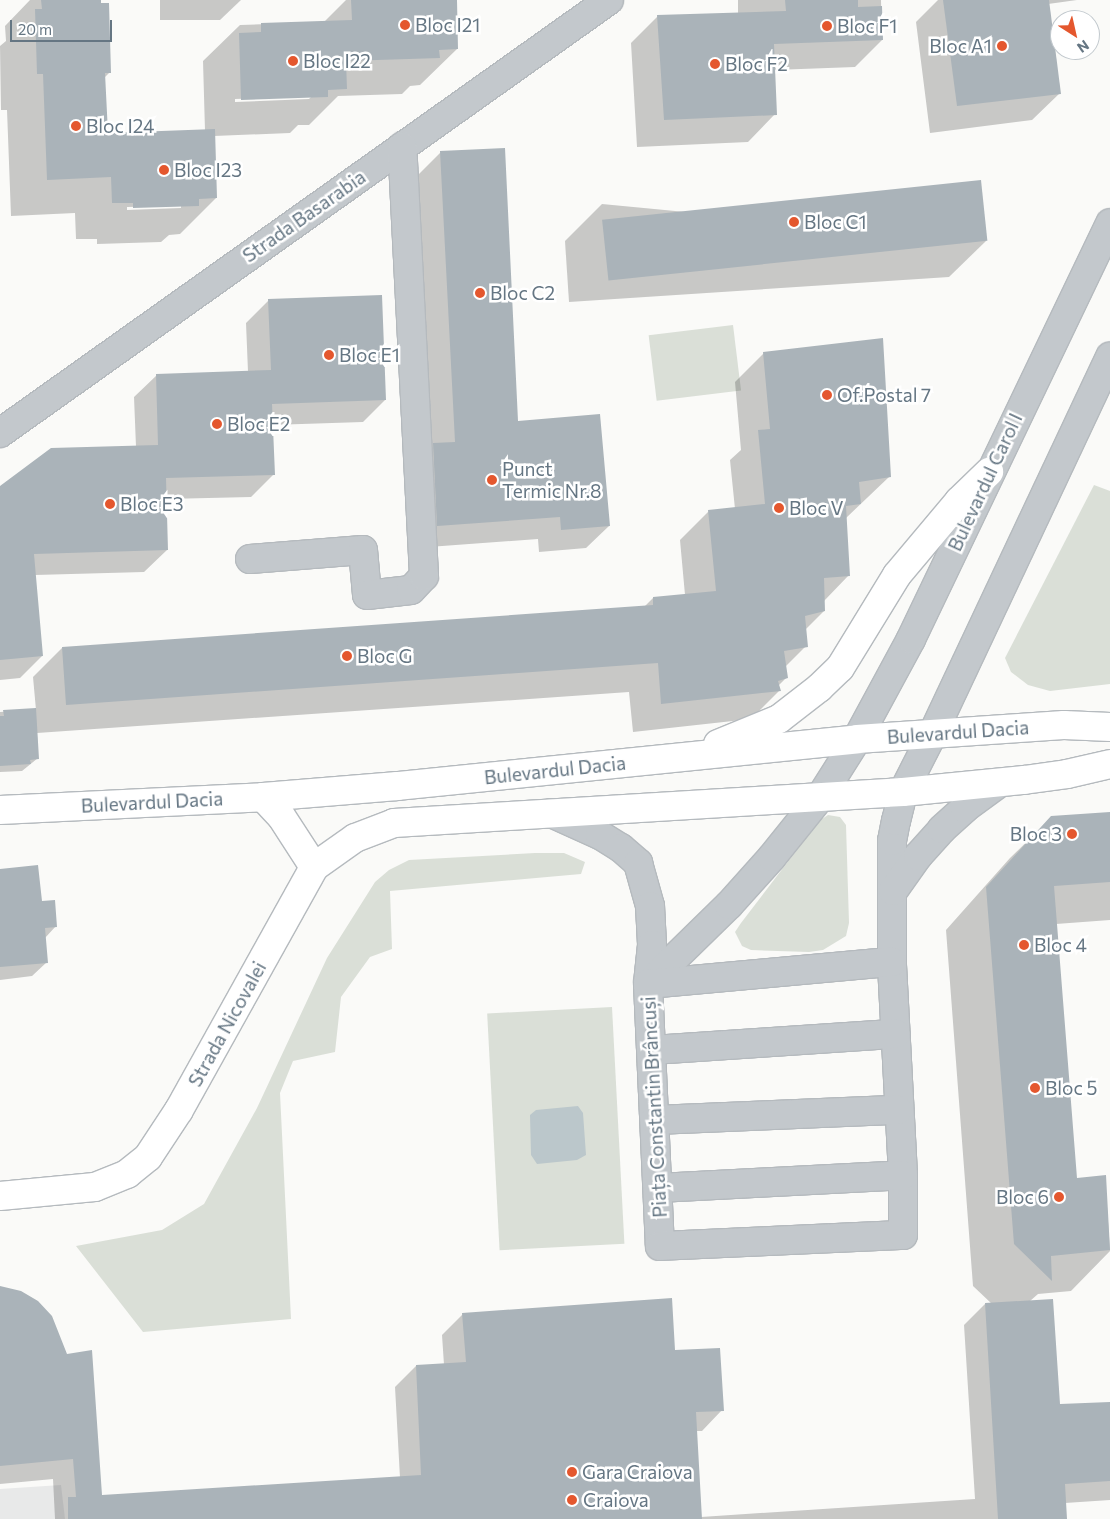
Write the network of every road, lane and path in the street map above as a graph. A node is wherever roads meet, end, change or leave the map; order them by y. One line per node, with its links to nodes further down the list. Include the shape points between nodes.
1 (609, 0): 2 (street, Strada Basarabia)
2 (402, 147): 5 (street, Strada Basarabia); 7 (street, via 424,576 411,590 367,596 363,550)
3 (1110, 223): 6 (street, Bulevardul Carol I)
4 (1110, 357): 9 (street)
5 (0, 433)
6 (989, 472): 10 (street, Bulevardul Carol I, via 911,639); 11 (main road, via 953,507 897,575 840,668 819,688 779,719)
7 (250, 559)
8 (1110, 727): 9 (main road, Bulevardul Dacia, via 1064,725)
9 (933, 733): 10 (main road, Bulevardul Dacia); 14 (street)
10 (857, 739): 11 (main road, Bulevardul Dacia); 15 (street, Bulevardul Carol I)
11 (690, 756): 16 (main road, Bulevardul Dacia)
12 (1110, 764): 13 (main road, Bulevardul Dacia, via 1067,774)
13 (999, 783): 14 (main road, Bulevardul Dacia); 20 (street, via 942,829)
14 (903, 792): 15 (main road, Bulevardul Dacia); 20 (street, via 892,841)
15 (821, 796): 18 (main road, Bulevardul Dacia); 22 (street, Piața Constantin Brâncuși, via 729,905)
16 (263, 797): 17 (main road, Bulevardul Dacia); 19 (main road, via 281,816)
17 (0, 810)
18 (551, 813): 19 (main road, Bulevardul Dacia, via 394,823 355,838); 22 (street, via 600,834 638,863 650,906 652,945)
19 (314, 866): 29 (main road, Strada Nicovalei, via 179,1110 148,1157 127,1174 95,1187)
20 (893, 892): 21 (street)
21 (892, 962): 22 (street); 23 (street)
22 (648, 984): 24 (street, Piața Constantin Brâncuși)
23 (895, 1034): 24 (street); 25 (street)
24 (652, 1050): 26 (street, Piața Constantin Brâncuși)
25 (898, 1110): 26 (street); 27 (street)
26 (656, 1120): 28 (street, Piața Constantin Brâncuși)
27 (903, 1175): 28 (street); 28 (street, Piața Constantin Brâncuși, via 903,1235 660,1246)
28 (658, 1188)
29 (0, 1196)

